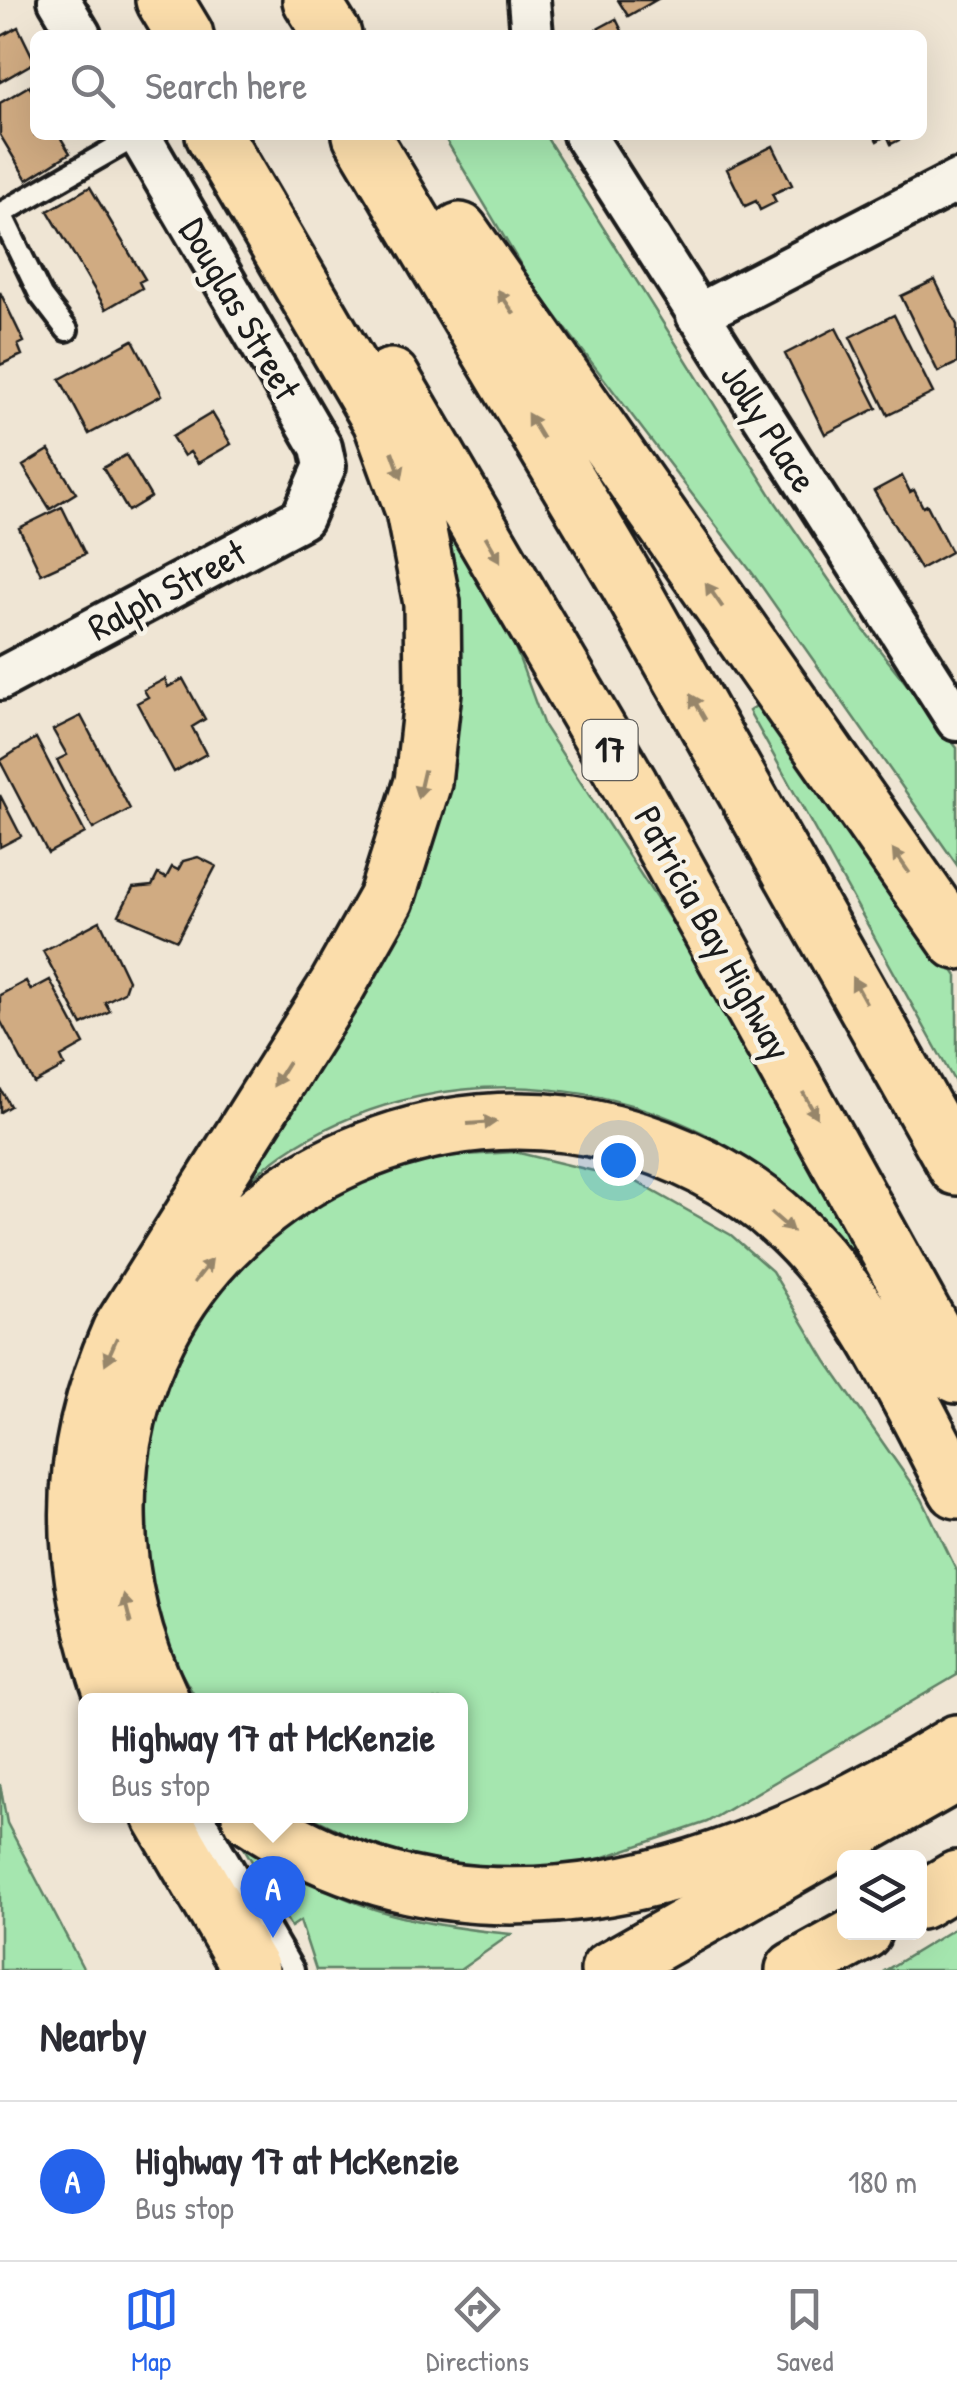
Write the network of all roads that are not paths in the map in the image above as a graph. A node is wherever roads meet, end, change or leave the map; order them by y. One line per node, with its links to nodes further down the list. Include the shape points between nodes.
1 (58, 0): 7 (street)
2 (134, 0): 8 (main road)
3 (164, 0): 9 (main road)
4 (280, 0): 10 (main road)
5 (311, 0): 11 (main road)
6 (529, 0): 12 (street)
7 (77, 30)
8 (152, 30)
9 (182, 30)
10 (298, 30)
11 (330, 30)
12 (532, 30)
13 (130, 140): 21 (lane)
14 (142, 140): 24 (street, Douglas Street, via 321,446)
15 (217, 140): 31 (main road, one-way to 31, via 381,422 418,529 432,603 434,691 423,782 386,899 128,1316 100,1374 80,1468 79,1568)
16 (248, 140): 29 (main road, Patricia Bay Highway / 17, one-way to 29, via 630,785)
17 (364, 140): 28 (main road, one-way to 17, via 629,585)
18 (400, 140): 27 (main road, one-way to 18, via 571,396)
19 (587, 140): 22 (street, Jolly Place)
20 (957, 181): 22 (street)
21 (1, 215): 23 (lane, via 41,296)
22 (697, 315): 26 (street, Jolly Place)
23 (67, 330)
24 (319, 486): 25 (street, Ralph Street, via 302,518)
25 (0, 679)
26 (955, 715)
27 (957, 941)
28 (957, 1167)
29 (957, 1375)
30 (957, 1490): 32 (main road, one-way to 30, via 124,1604 115,1532 130,1413 158,1336 204,1267 246,1224 344,1158 400,1137 466,1123 584,1126 651,1145 730,1182 824,1262 881,1346)
31 (112, 1693)
32 (158, 1693)
33 (957, 1743): 37 (main road, via 861,1799 684,1885 611,1908 543,1919 435,1910 374,1892 315,1865)
34 (957, 1773): 43 (main road)
35 (165, 1823): 41 (main road)
36 (207, 1823): 42 (lane)
37 (259, 1823)
38 (957, 1879): 39 (main road)
39 (927, 1896)
40 (848, 1940): 44 (main road)
41 (237, 1955)
42 (293, 1970)
43 (609, 1970)
44 (794, 1970)

